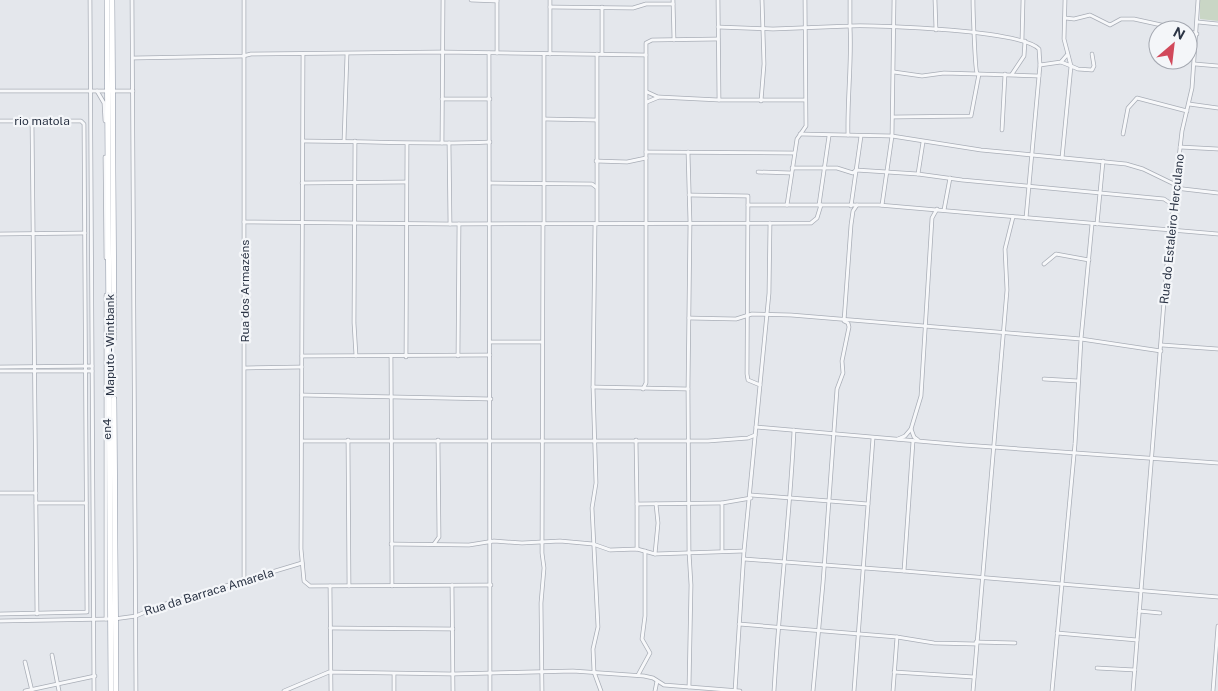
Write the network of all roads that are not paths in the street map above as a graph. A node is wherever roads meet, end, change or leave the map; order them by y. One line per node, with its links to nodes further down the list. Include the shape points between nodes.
1 (90, 0): 65 (street)
2 (107, 0): 69 (highway, Maputo - Wintbank)
3 (112, 0): 69 (highway, Maputo - Wintbank)
4 (132, 0): 51 (street)
5 (244, 0): 50 (street, Rua dos Armazéns)
6 (443, 0): 38 (street)
7 (471, 0): 8 (street)
8 (497, 0): 40 (street)
9 (550, 0): 21 (street)
10 (718, 0): 29 (street)
11 (762, 0): 30 (street)
12 (805, 0): 31 (street)
13 (850, 0): 28 (street)
14 (894, 0): 32 (street)
15 (935, 0): 33 (street)
16 (973, 0): 34 (street)
17 (1023, 0): 37 (street)
18 (1065, 0): 23 (street)
19 (1198, 0): 24 (street, Rua do Estaleiro Herculano)
20 (673, 2): 22 (street, via 633,8); 36 (street)
21 (550, 7): 22 (street); 44 (street)
22 (602, 7): 46 (street)
23 (1065, 18): 25 (street, via 1092,15 1110,25 1121,19); 49 (street)
24 (1198, 20)
25 (1148, 22)
26 (1198, 22): 27 (street)
27 (1218, 24)
28 (850, 26): 31 (street); 32 (street); 90 (street)
29 (718, 27): 30 (street); 35 (street)
30 (762, 27): 31 (street); 75 (street, via 764,64)
31 (806, 27): 76 (street)
32 (895, 28): 33 (street); 59 (street)
33 (936, 30): 34 (street)
34 (974, 33): 37 (street); 57 (street)
35 (718, 39): 36 (street); 74 (street)
36 (674, 40): 48 (street, via 649,40)
37 (1023, 41): 53 (street, via 1039,49); 63 (street, via 1024,56)
38 (442, 52): 39 (street); 42 (street); 72 (street)
39 (489, 53): 40 (street); 73 (street)
40 (497, 53): 43 (street)
41 (303, 54): 42 (street); 50 (street); 95 (street)
42 (347, 54): 96 (street)
43 (544, 54): 44 (street); 82 (street)
44 (550, 54): 45 (street)
45 (597, 54): 46 (street); 83 (street)
46 (602, 54): 48 (street)
47 (1092, 54): 55 (street, via 1092,70)
48 (646, 55): 70 (street)
49 (1067, 55): 52 (street); 55 (street)
50 (243, 56): 51 (street); 151 (street, Rua dos Armazéns)
51 (134, 58): 68 (street)
52 (1061, 62): 53 (street); 55 (street)
53 (1040, 64): 64 (street)
54 (1198, 64): 56 (street)
55 (1071, 66): 110 (street)
56 (1218, 66)
57 (974, 69): 60 (street); 61 (street)
58 (1194, 70): 78 (street, Rua do Estaleiro Herculano)
59 (894, 72): 60 (street, via 922,76); 81 (street)
60 (970, 74): 61 (street)
61 (977, 74): 62 (street); 81 (street, via 971,116)
62 (1005, 74): 63 (street); 87 (street)
63 (1012, 74): 64 (street)
64 (1039, 76): 108 (street)
65 (90, 90): 66 (street); 67 (street); 197 (street)
66 (0, 91)
67 (97, 91): 69 (street); 287 (street, en4, via 104,104 106,125)
68 (133, 91): 69 (street); 285 (street)
69 (110, 92): 287 (highway, Maputo - Wintbank)
70 (647, 92): 71 (street); 77 (street)
71 (659, 97): 74 (street); 77 (street)
72 (442, 99): 73 (street); 100 (street)
73 (490, 99): 98 (street)
74 (718, 100): 75 (street)
75 (761, 100): 76 (street)
76 (805, 100): 88 (street, via 806,126)
77 (647, 102): 105 (street)
78 (1189, 104): 79 (street); 80 (street, Rua do Estaleiro Herculano)
79 (1218, 108)
80 (1187, 111): 89 (street, via 1136,98 1128,108); 103 (street, Rua do Estaleiro Herculano)
81 (893, 117): 86 (street)
82 (545, 119): 83 (street); 126 (street)
83 (596, 120): 111 (street)
84 (0, 121): 85 (street, rio matola)
85 (32, 121): 170 (street, rio matola, via 84,124); 172 (street)
86 (893, 128): 93 (street); 94 (street)
87 (1002, 130)
88 (800, 134): 91 (street); 107 (street)
89 (1123, 134)
90 (848, 135): 91 (street); 92 (street)
91 (829, 136): 114 (street)
92 (861, 136): 93 (street); 115 (street)
93 (892, 136): 94 (street); 117 (street)
94 (900, 137): 99 (street)
95 (303, 141): 96 (street); 124 (street)
96 (344, 141): 97 (street)
97 (355, 141): 102 (street); 122 (street)
98 (490, 142): 101 (street); 125 (street)
99 (923, 142): 108 (street); 119 (street)
100 (442, 143): 101 (street); 102 (street)
101 (449, 143): 158 (street)
102 (407, 144): 123 (street)
103 (1180, 147): 104 (street); 129 (street, Rua do Estaleiro Herculano)
104 (1218, 149)
105 (646, 152): 106 (street); 109 (street)
106 (688, 152): 107 (street); 134 (street)
107 (794, 153): 113 (street)
108 (1030, 155): 110 (street); 128 (street)
109 (646, 158): 111 (street, via 627,162); 164 (street)
110 (1062, 158): 112 (street)
111 (596, 161): 121 (street)
112 (1103, 161): 129 (street, via 1138,166); 131 (street)
113 (792, 168): 114 (street); 118 (street)
114 (824, 168): 115 (street, via 853,173); 139 (street)
115 (856, 170): 117 (street); 137 (street)
116 (758, 172): 118 (street)
117 (887, 172): 119 (street); 141 (street)
118 (791, 174): 136 (street)
119 (918, 174): 120 (street)
120 (950, 178): 128 (street); 145 (street)
121 (596, 179): 127 (street); 130 (street)
122 (354, 182): 123 (street); 124 (street); 156 (street)
123 (406, 182): 157 (street)
124 (302, 183): 152 (street)
125 (490, 183): 126 (street); 160 (street)
126 (545, 184): 127 (street); 147 (street)
127 (592, 184): 130 (street)
128 (1027, 186): 131 (street); 150 (street)
129 (1175, 186): 132 (street); 133 (street, Rua do Estaleiro Herculano)
130 (597, 187): 163 (street)
131 (1100, 192): 135 (street); 167 (street)
132 (1218, 193)
133 (1175, 194): 135 (street); 142 (street, Rua do Estaleiro Herculano)
134 (689, 195): 138 (street, via 746,194); 153 (street)
135 (1164, 199): 142 (street)
136 (787, 204): 138 (street); 139 (street)
137 (851, 204): 139 (street); 140 (street); 146 (street)
138 (748, 205): 165 (street)
139 (820, 205): 155 (street, via 813,222)
140 (857, 205): 141 (street); 146 (street)
141 (882, 205): 143 (street)
142 (1174, 205): 169 (street, Rua do Estaleiro Herculano)
143 (928, 209): 144 (street); 149 (street)
144 (937, 210): 145 (street); 149 (street)
145 (944, 210): 148 (street)
146 (853, 211): 180 (street)
147 (545, 215): 161 (street); 162 (street)
148 (1013, 217): 150 (street); 183 (street, via 1006,249 1008,281)
149 (932, 218): 182 (street)
150 (1026, 218): 166 (street)
151 (244, 222): 152 (street); 200 (street, Rua dos Armazéns)
152 (302, 223): 156 (street); 191 (street)
153 (690, 223): 164 (street); 165 (street); 178 (street)
154 (770, 223): 155 (street); 165 (street); 168 (street)
155 (777, 223): 168 (street)
156 (356, 224): 157 (street); 192 (street)
157 (407, 224): 158 (street); 195 (street)
158 (450, 224): 159 (street)
159 (459, 224): 160 (street); 193 (street)
160 (490, 224): 161 (street); 185 (street)
161 (543, 224): 162 (street); 186 (street)
162 (554, 224): 163 (street)
163 (596, 224): 164 (street); 209 (street)
164 (647, 224): 207 (street)
165 (747, 224): 176 (street)
166 (1092, 224): 167 (street); 174 (street)
167 (1098, 224): 169 (street)
168 (771, 229): 177 (street)
169 (1170, 230): 173 (street); 187 (street, Rua do Estaleiro Herculano)
170 (85, 233): 172 (street); 196 (street)
171 (0, 234): 172 (street)
172 (34, 234): 201 (street)
173 (1218, 234)
174 (1089, 260): 175 (street, via 1056,254); 184 (street)
175 (1044, 264)
176 (747, 315): 177 (street); 179 (street); 181 (street)
177 (765, 315): 180 (street); 208 (street)
178 (689, 318): 179 (street); 212 (street)
179 (736, 319): 181 (street)
180 (844, 321): 182 (street); 219 (street, via 848,326 843,373 837,389)
181 (747, 324): 208 (street, via 747,377)
182 (925, 325): 183 (street); 217 (street, via 921,396)
183 (1003, 332): 184 (street); 236 (street)
184 (1082, 339): 189 (street); 206 (street)
185 (490, 342): 186 (street); 190 (street)
186 (541, 342): 226 (street)
187 (1162, 345): 188 (street); 189 (street, Rua do Estaleiro Herculano)
188 (1218, 349)
189 (1161, 351): 238 (street, Rua do Estaleiro Herculano)
190 (490, 355): 193 (street); 215 (street)
191 (302, 356): 192 (street); 199 (street)
192 (356, 356): 194 (street)
193 (458, 356): 195 (street)
194 (392, 357): 195 (street); 214 (street)
195 (406, 357)
196 (86, 365): 197 (street); 201 (street); 202 (street)
197 (92, 366): 203 (street)
198 (0, 367): 201 (street)
199 (302, 367): 200 (street); 213 (street)
200 (245, 368): 272 (street, Rua dos Armazéns)
201 (34, 369): 202 (street); 204 (street); 241 (street)
202 (86, 370): 203 (street); 246 (street)
203 (92, 371): 286 (street)
204 (0, 372)
205 (1044, 380): 206 (street)
206 (1078, 381): 237 (street)
207 (646, 383): 210 (street); 211 (street)
208 (760, 385): 216 (street)
209 (593, 387): 211 (street); 227 (street)
210 (649, 388): 211 (street); 212 (street)
211 (643, 389)
212 (688, 389): 229 (street)
213 (302, 395): 214 (street); 231 (street)
214 (391, 398): 215 (street); 224 (street)
215 (491, 399): 232 (street)
216 (756, 427): 218 (street); 220 (street)
217 (911, 429): 230 (street); 234 (street)
218 (794, 430): 219 (street); 243 (street)
219 (834, 434): 222 (street); 244 (street)
220 (755, 435): 221 (street); 235 (street)
221 (748, 438): 229 (street); 235 (street)
222 (873, 438): 230 (street); 251 (street)
223 (348, 440): 224 (street); 231 (street); 277 (street)
224 (391, 440): 225 (street); 255 (street)
225 (438, 440): 232 (street); 252 (street)
226 (542, 440): 227 (street); 232 (street); 254 (street)
227 (594, 440): 228 (street); 258 (street)
228 (636, 440): 229 (street); 248 (street)
229 (689, 440): 250 (street)
230 (895, 440): 233 (street)
231 (303, 441): 267 (street)
232 (490, 441): 253 (street)
233 (913, 441): 234 (street); 270 (street)
234 (919, 441): 236 (street)
235 (754, 446): 242 (street)
236 (992, 447): 237 (street); 271 (street)
237 (1074, 452): 238 (street); 273 (street)
238 (1151, 459): 239 (street); 279 (street, Rua do Estaleiro Herculano)
239 (1218, 463)
240 (0, 493): 241 (street)
241 (36, 493): 245 (street)
242 (751, 496): 243 (street); 247 (street); 262 (street)
243 (791, 497): 244 (street); 266 (street)
244 (828, 500): 251 (street); 268 (street)
245 (36, 503): 246 (street); 284 (street)
246 (86, 503): 284 (street, via 87,612)
247 (722, 503): 250 (street); 261 (street)
248 (637, 504): 249 (street); 259 (street)
249 (656, 504): 250 (street); 264 (street)
250 (689, 504): 263 (street)
251 (868, 504): 269 (street)
252 (439, 537): 256 (street); 257 (street)
253 (490, 541): 254 (street); 257 (street); 275 (street)
254 (542, 542): 258 (street); 307 (street)
255 (391, 544): 256 (street); 278 (street)
256 (434, 544): 257 (street)
257 (446, 544)
258 (593, 544): 259 (street, via 610,550); 308 (street, via 598,627 593,649)
259 (637, 549): 260 (street)
260 (645, 551): 264 (street); 314 (street, via 642,639 650,653)
261 (722, 551): 262 (street); 263 (street)
262 (744, 551): 265 (street)
263 (689, 552): 264 (street); 319 (street)
264 (655, 554)
265 (744, 559): 266 (street); 289 (street)
266 (783, 562): 268 (street); 290 (street)
267 (302, 563): 272 (street, Rua da Barraca Amarela); 276 (street, via 306,584)
268 (823, 566): 269 (street); 294 (street)
269 (861, 568): 270 (street); 295 (street)
270 (904, 571): 271 (street)
271 (982, 577): 273 (street); 299 (street)
272 (244, 581): 285 (street, Rua da Barraca Amarela)
273 (1063, 583): 279 (street); 296 (street)
274 (452, 585): 275 (street); 278 (street); 293 (street)
275 (490, 585): 310 (street)
276 (330, 586): 277 (street); 292 (street)
277 (349, 586): 278 (street)
278 (392, 586)
279 (1141, 591): 280 (street); 281 (street, Rua do Estaleiro Herculano)
280 (1218, 597)
281 (1139, 611): 282 (street); 298 (street, Rua do Estaleiro Herculano)
282 (1160, 613)
283 (0, 614): 284 (street)
284 (37, 614)
285 (136, 616): 287 (street, Rua da Barraca Amarela); 326 (street)
286 (94, 619): 287 (street, Rua da Barraca Amarela); 288 (street, Rua da Barraca Amarela); 313 (street)
287 (111, 619): 324 (highway, Maputo - Wintbank); 325 (highway, Maputo - Wintbank)
288 (0, 621)
289 (739, 624): 290 (street); 336 (street)
290 (778, 626): 294 (street); 338 (street)
291 (1218, 626): 302 (street)
292 (330, 628): 293 (street); 306 (street)
293 (453, 629): 312 (street)
294 (818, 630): 295 (street); 339 (street)
295 (856, 634): 297 (street); 340 (street)
296 (1057, 634): 298 (street); 343 (street)
297 (897, 637): 299 (street, via 934,643); 309 (street)
298 (1137, 640): 305 (street, Rua do Estaleiro Herculano)
299 (976, 643): 300 (street); 315 (street)
300 (1015, 644)
301 (52, 655): 317 (street)
302 (1217, 658): 345 (street)
303 (25, 662): 320 (street)
304 (1097, 668): 305 (street)
305 (1135, 670): 344 (street, Rua do Estaleiro Herculano)
306 (331, 672): 311 (street); 327 (street); 328 (street)
307 (542, 672): 308 (street); 310 (street); 332 (street)
308 (594, 672): 314 (street); 318 (street)
309 (894, 672): 315 (street); 341 (street)
310 (490, 673): 312 (street); 331 (street)
311 (394, 674): 312 (street); 329 (street)
312 (453, 674): 330 (street)
313 (95, 676): 317 (street); 323 (street)
314 (638, 676): 316 (street)
315 (974, 677): 342 (street)
316 (657, 681): 319 (street, via 664,685); 335 (street)
317 (58, 684): 320 (street); 322 (street)
318 (597, 684): 333 (street); 334 (street)
319 (689, 687): 336 (street)
320 (32, 690): 321 (street)
321 (25, 691)
322 (59, 691)
323 (94, 691)
324 (111, 691)
325 (116, 691)
326 (136, 691)
327 (284, 691)
328 (331, 691)
329 (394, 691)
330 (453, 691)
331 (490, 691)
332 (542, 691)
333 (595, 691)
334 (601, 691)
335 (655, 691)
336 (735, 691): 337 (street)
337 (740, 691)
338 (774, 691)
339 (813, 691)
340 (854, 691)
341 (893, 691)
342 (972, 691)
343 (1052, 691)
344 (1133, 691)
345 (1212, 691)

